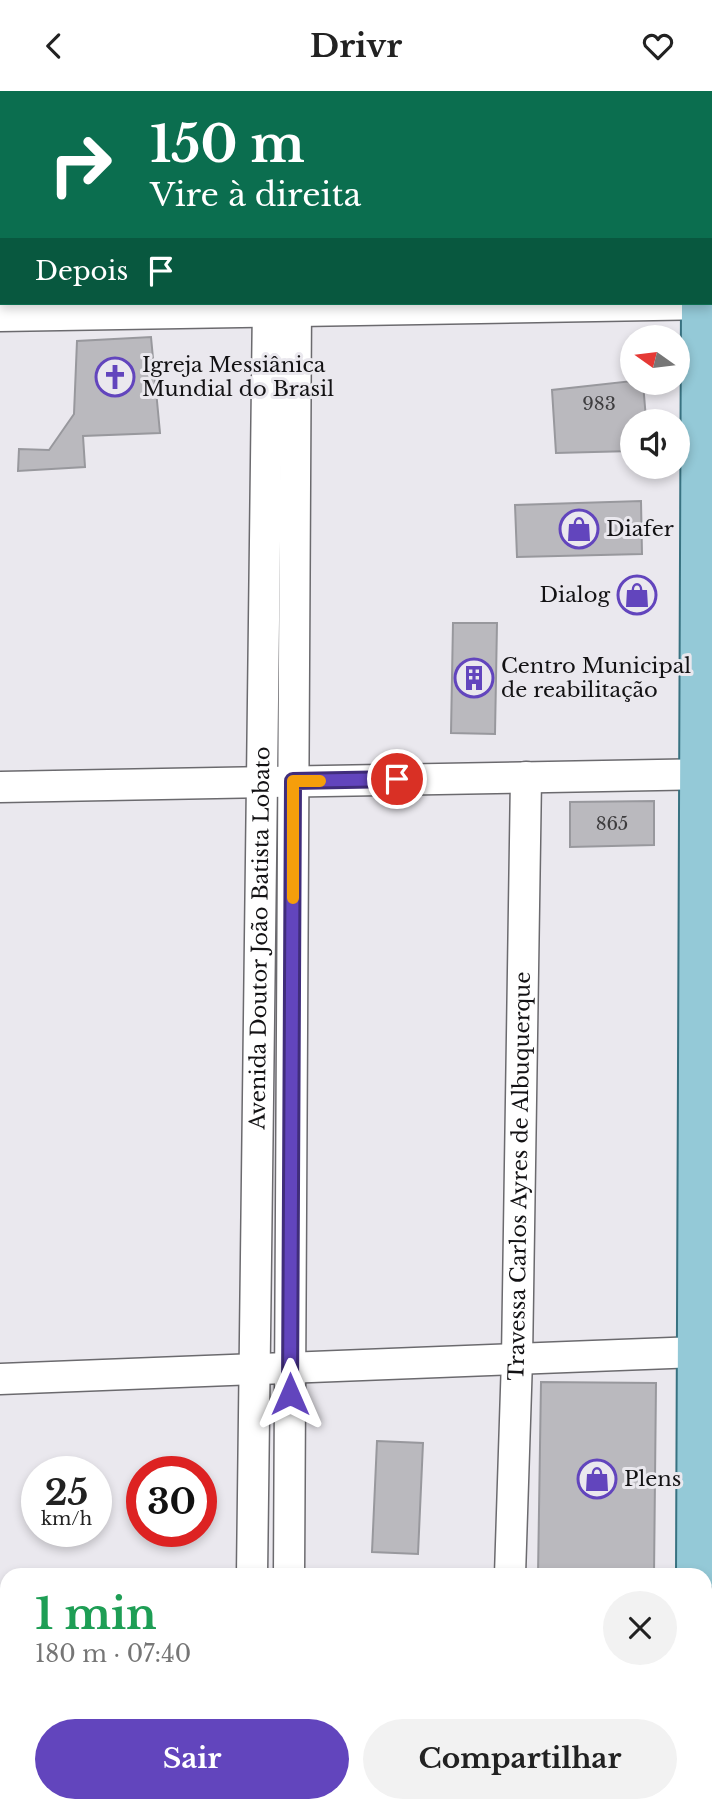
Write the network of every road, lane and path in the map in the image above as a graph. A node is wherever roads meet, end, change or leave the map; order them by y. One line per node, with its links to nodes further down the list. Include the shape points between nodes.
1 (564, 305): 3 (street)
2 (705, 305): 5 (main road)
3 (282, 307): 4 (street); 7 (street, Avenida Doutor João Batista Lobato); 8 (street, Avenida Doutor João Batista Lobato)
4 (0, 316)
5 (706, 774): 6 (street); 10 (main road)
6 (526, 777): 7 (street); 11 (street, Travessa Carlos Ayres de Albuquerque)
7 (293, 781): 8 (street); 12 (street, Avenida Doutor João Batista Lobato)
8 (262, 782): 9 (street); 13 (street, Avenida Doutor João Batista Lobato)
9 (0, 787)
10 (697, 1352): 11 (street); 18 (main road)
11 (517, 1359): 12 (street); 17 (street, Travessa Carlos Ayres de Albuquerque)
12 (291, 1368): 13 (street); 16 (street, Avenida Doutor João Batista Lobato)
13 (254, 1369): 14 (street); 15 (street, Avenida Doutor João Batista Lobato)
14 (0, 1379)
15 (252, 1568)
16 (289, 1568)
17 (510, 1568)
18 (696, 1568)

